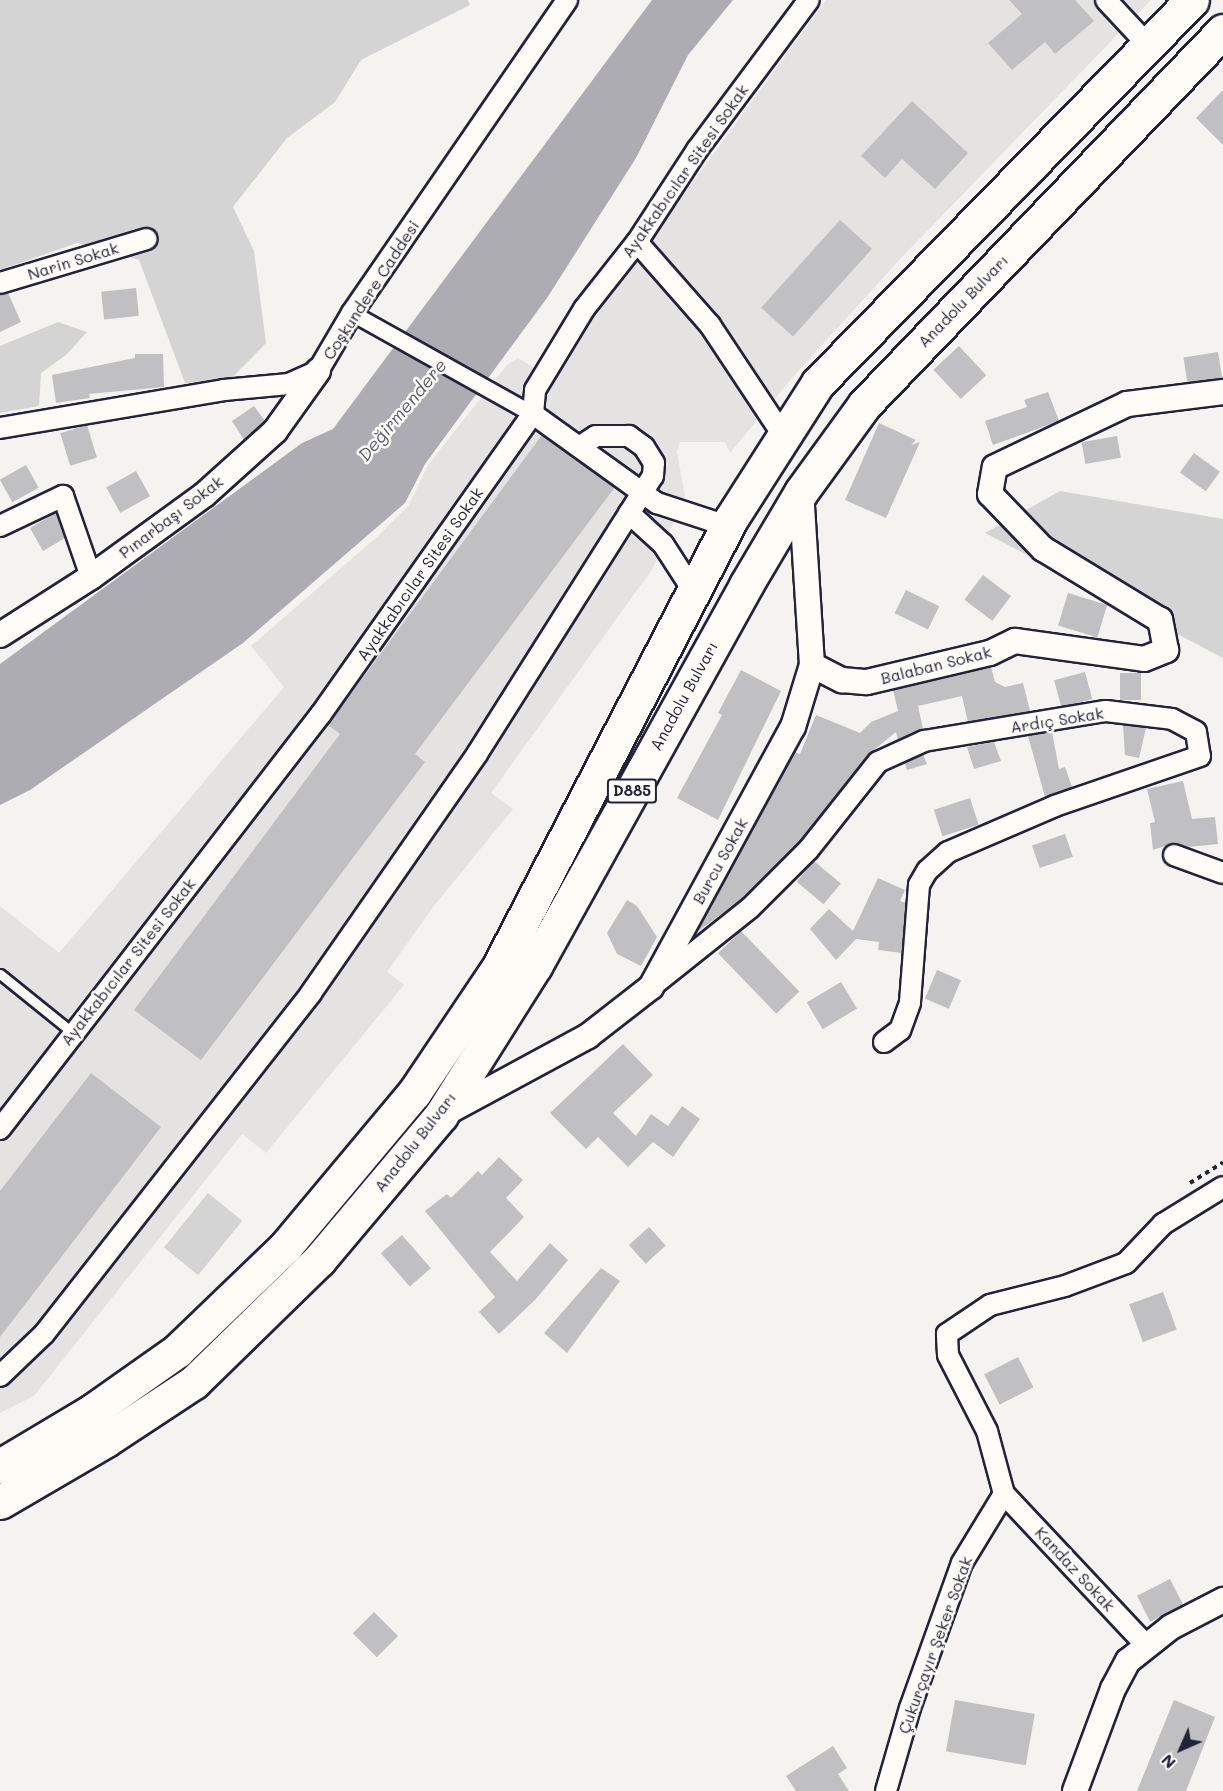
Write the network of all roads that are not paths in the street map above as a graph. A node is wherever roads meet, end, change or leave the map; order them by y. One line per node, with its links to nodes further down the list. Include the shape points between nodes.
1 (567, 0): 10 (street, Coşkundere Caddesi)
2 (809, 0): 8 (street, Ayakkabıcılar Sitesi Sokak, via 697,150)
3 (1106, 0): 6 (street)
4 (1192, 0): 6 (highway, Anadolu Bulvarı / D885)
5 (1223, 31): 18 (highway, Anadolu Bulvarı / D885, via 865,404)
6 (1148, 45): 15 (highway, Anadolu Bulvarı / D885, via 818,383)
7 (147, 239): 9 (street, Narin Sokak)
8 (638, 242): 13 (street, Ayakkabıcılar Sitesi Sokak, via 584,309 552,361 535,390); 15 (street, via 710,325)
9 (0, 284)
10 (358, 316): 11 (street, Coşkundere Caddesi); 13 (street)
11 (318, 372): 14 (street, Coşkundere Caddesi, via 289,384 224,390); 22 (street, Pınarbaşı Sokak, via 275,431 204,495)
12 (1223, 392): 25 (street, Balaban Sokak, via 1127,404 995,467 990,494 1043,549 1160,620 1166,650 1144,659 1081,647 1015,641 990,653 867,682 842,680)
13 (533, 414): 16 (street); 30 (street, Ayakkabıcılar Sitesi Sokak, via 321,714)
14 (0, 428)
15 (784, 437): 21 (highway, Anadolu Bulvarı / D885)
16 (579, 447): 17 (street); 17 (street, via 596,436 629,436 644,447 654,463 653,476)
17 (642, 492): 19 (street); 21 (street, via 683,514)
18 (801, 492): 25 (street, Burcu Sokak); 32 (highway, Anadolu Bulvarı / D885, via 535,966)
19 (629, 513): 23 (street, via 663,544); 35 (street, via 477,754 311,993 44,1334)
20 (0, 526): 22 (street, via 63,496)
21 (727, 526): 23 (highway, Anadolu Bulvarı / D885)
22 (91, 577): 24 (street, Pınarbaşı Sokak)
23 (694, 592): 36 (highway, Anadolu Bulvarı / D885, via 498,968 414,1093 286,1246 177,1351 92,1411)
24 (2, 628)
25 (812, 665): 29 (street, Burcu Sokak, via 793,727)
26 (1174, 855): 27 (street)
27 (1223, 873)
28 (0, 974): 30 (lane)
29 (651, 987): 31 (street, Ardıç Sokak, via 750,908 809,849 878,762 924,741 1106,711 1172,719 1196,732 1200,756 1055,806 948,852 927,871 919,885 910,1003 900,1030); 32 (street, Burcu Sokak, via 588,1036)
30 (72, 1032): 33 (street, Ayakkabıcılar Sitesi Sokak)
31 (884, 1042)
32 (441, 1115): 38 (highway, Anadolu Bulvarı / D885, via 319,1260 194,1382 106,1440)
33 (0, 1129)
34 (1223, 1187): 37 (street, via 1163,1224 1126,1263 1065,1286 990,1305 947,1334 948,1355 987,1431)
35 (0, 1376)
36 (0, 1466)
37 (1004, 1494): 40 (street, Kandaz Sokak); 41 (street, Çukurçayır Şeker Sokak, via 962,1563 910,1708)
38 (0, 1502)
39 (1223, 1600): 40 (street)
40 (1145, 1644): 42 (street, via 1128,1661 1113,1689)
41 (886, 1791)
42 (1075, 1791)

